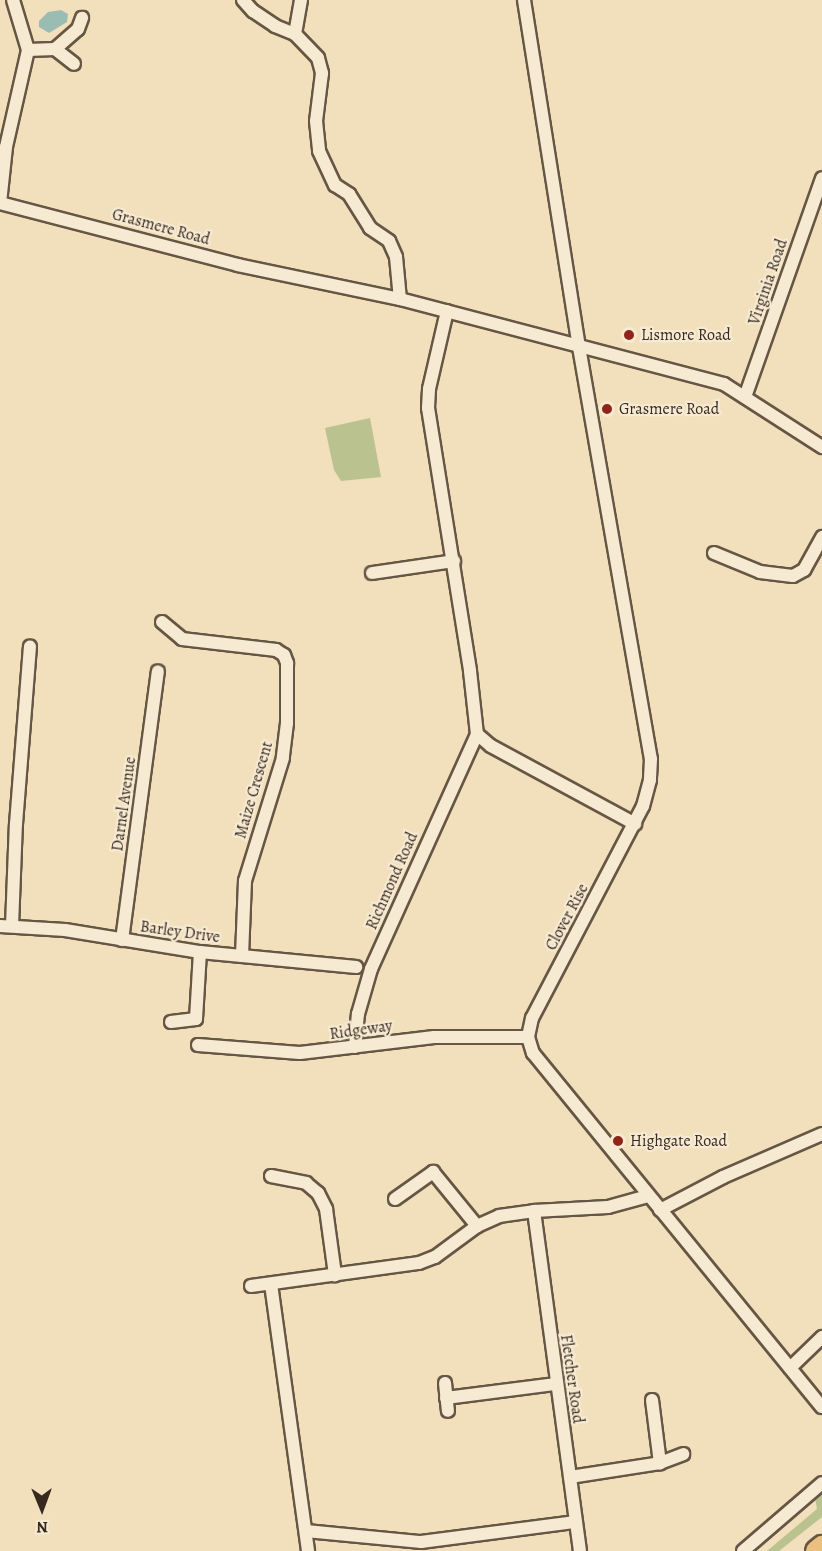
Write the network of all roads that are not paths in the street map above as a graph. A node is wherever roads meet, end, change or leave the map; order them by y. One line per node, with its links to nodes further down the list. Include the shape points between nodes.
1 (13, 0): 8 (street)
2 (243, 0): 6 (street, via 275,26)
3 (301, 0): 6 (street)
4 (524, 0): 14 (street)
5 (82, 18): 7 (street, via 78,29)
6 (295, 34): 12 (street, via 318,58 322,73 316,121 325,169 335,185 353,199 370,228 389,241 396,257)
7 (55, 49): 8 (street); 9 (street)
8 (28, 51): 11 (street, via 6,147)
9 (74, 64)
10 (822, 178): 15 (street, Virginia Road)
11 (0, 202): 12 (street, Grasmere Road, via 237,265)
12 (400, 299): 13 (street, Grasmere Road)
13 (447, 311): 14 (street, Grasmere Road); 19 (street, via 428,408)
14 (579, 347): 15 (street, Grasmere Road, via 724,384); 25 (street, Clover Rise, via 651,759 650,780)
15 (745, 396): 16 (street, Grasmere Road)
16 (822, 447)
17 (822, 537): 18 (street, via 804,570 793,576 760,572)
18 (714, 553)
19 (454, 561): 20 (street); 24 (street)
20 (372, 573)
21 (162, 622): 29 (street, Maize Crescent, via 182,639 267,649 284,655 287,663 283,758 245,881)
22 (30, 647): 26 (street)
23 (158, 671): 27 (street, Darnel Avenue)
24 (477, 734): 25 (street, via 491,746); 34 (street, Richmond Road, via 371,969 358,1014)
25 (635, 824): 32 (street, Clover Rise, via 532,1018)
26 (6, 926): 27 (street, Barley Drive, via 65,930)
27 (122, 940): 28 (street, Barley Drive)
28 (200, 952): 29 (street, Barley Drive); 31 (street, via 196,1019)
29 (242, 956): 30 (street, Barley Drive)
30 (356, 967)
31 (171, 1023)
32 (528, 1038): 34 (street, Ridgeway, via 434,1037); 37 (street, via 533,1053)
33 (198, 1045): 34 (street, Ridgeway, via 279,1052)
34 (355, 1047)
35 (822, 1134): 39 (street, via 723,1177)
36 (271, 1176): 42 (street, via 306,1183 318,1193 326,1209)
37 (648, 1196): 39 (street); 40 (street, via 608,1207)
38 (395, 1198): 41 (street, via 433,1172)
39 (660, 1210): 46 (street)
40 (534, 1211): 41 (street, via 499,1216); 48 (street, Fletcher Road)
41 (477, 1226): 42 (street, via 422,1262)
42 (335, 1275): 43 (street)
43 (271, 1284): 44 (street); 58 (street)
44 (251, 1286)
45 (822, 1337): 46 (street)
46 (790, 1368): 51 (street)
47 (445, 1383): 49 (street)
48 (556, 1384): 49 (street); 55 (street, Fletcher Road)
49 (446, 1398): 52 (street)
50 (652, 1400): 54 (street)
51 (822, 1407)
52 (447, 1411)
53 (683, 1454): 54 (street)
54 (660, 1463): 55 (street)
55 (570, 1477): 57 (street, Fletcher Road)
56 (822, 1483): 62 (street)
57 (576, 1522): 58 (street, via 421,1542); 61 (street, Fletcher Road)
58 (306, 1531): 60 (street)
59 (822, 1546): 63 (main road)
60 (308, 1551)
61 (580, 1551)
62 (742, 1551)
63 (816, 1551)

